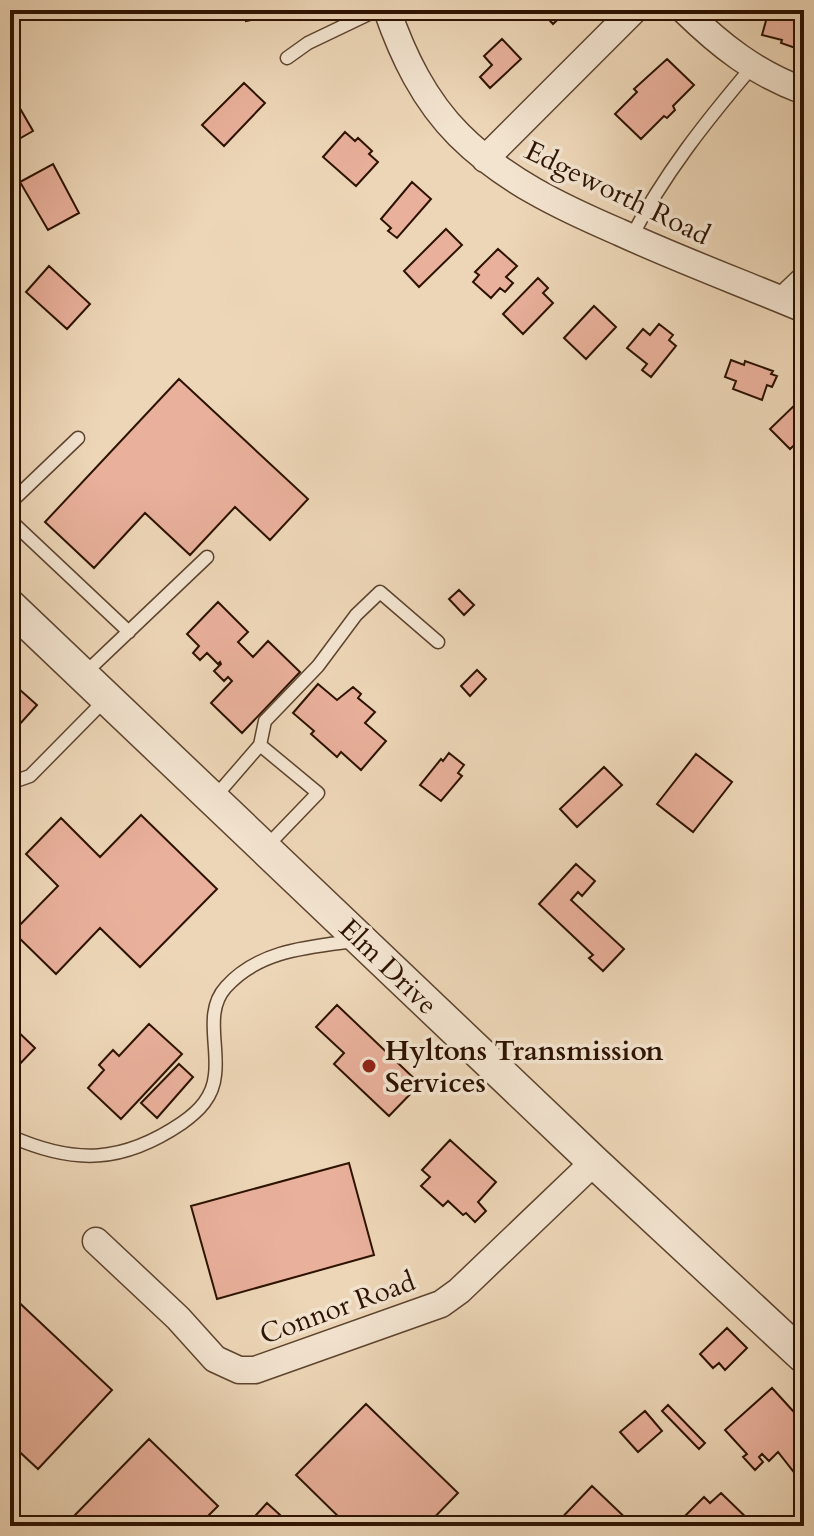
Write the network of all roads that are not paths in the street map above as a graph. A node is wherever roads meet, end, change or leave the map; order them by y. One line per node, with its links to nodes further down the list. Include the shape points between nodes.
1 (377, 10): 5 (lane)
2 (387, 10): 8 (street, Edgeworth Road, via 431,101)
3 (634, 10): 8 (street)
4 (684, 10): 6 (street, via 723,48)
5 (287, 58)
6 (752, 67): 7 (street); 9 (lane, via 702,125)
7 (804, 91)
8 (485, 159): 9 (street, Edgeworth Road, via 568,210)
9 (631, 238): 11 (street, Edgeworth Road)
10 (804, 280): 11 (street)
11 (794, 304)
12 (78, 438): 13 (lane)
13 (10, 503)
14 (10, 520): 17 (lane)
15 (207, 557): 17 (lane)
16 (10, 606): 19 (street, Elm Drive)
17 (129, 632): 19 (lane)
18 (438, 642): 21 (lane, via 380,592 265,721)
19 (83, 675): 20 (street, Elm Drive)
20 (107, 698): 22 (lane, via 30,776); 23 (street, Elm Drive)
21 (260, 745): 23 (lane); 24 (lane, via 318,793)
22 (10, 783)
23 (213, 799): 24 (street, Elm Drive)
24 (265, 848): 25 (street, Elm Drive)
25 (362, 940): 26 (lane, via 278,954 225,988 214,1013 211,1092 197,1111 156,1140 98,1156 44,1150); 27 (street, Elm Drive)
26 (10, 1136)
27 (594, 1162): 28 (street, Connor Road, via 441,1304 255,1370 239,1370 215,1359); 29 (street, Elm Drive)
28 (96, 1241)
29 (804, 1357)

